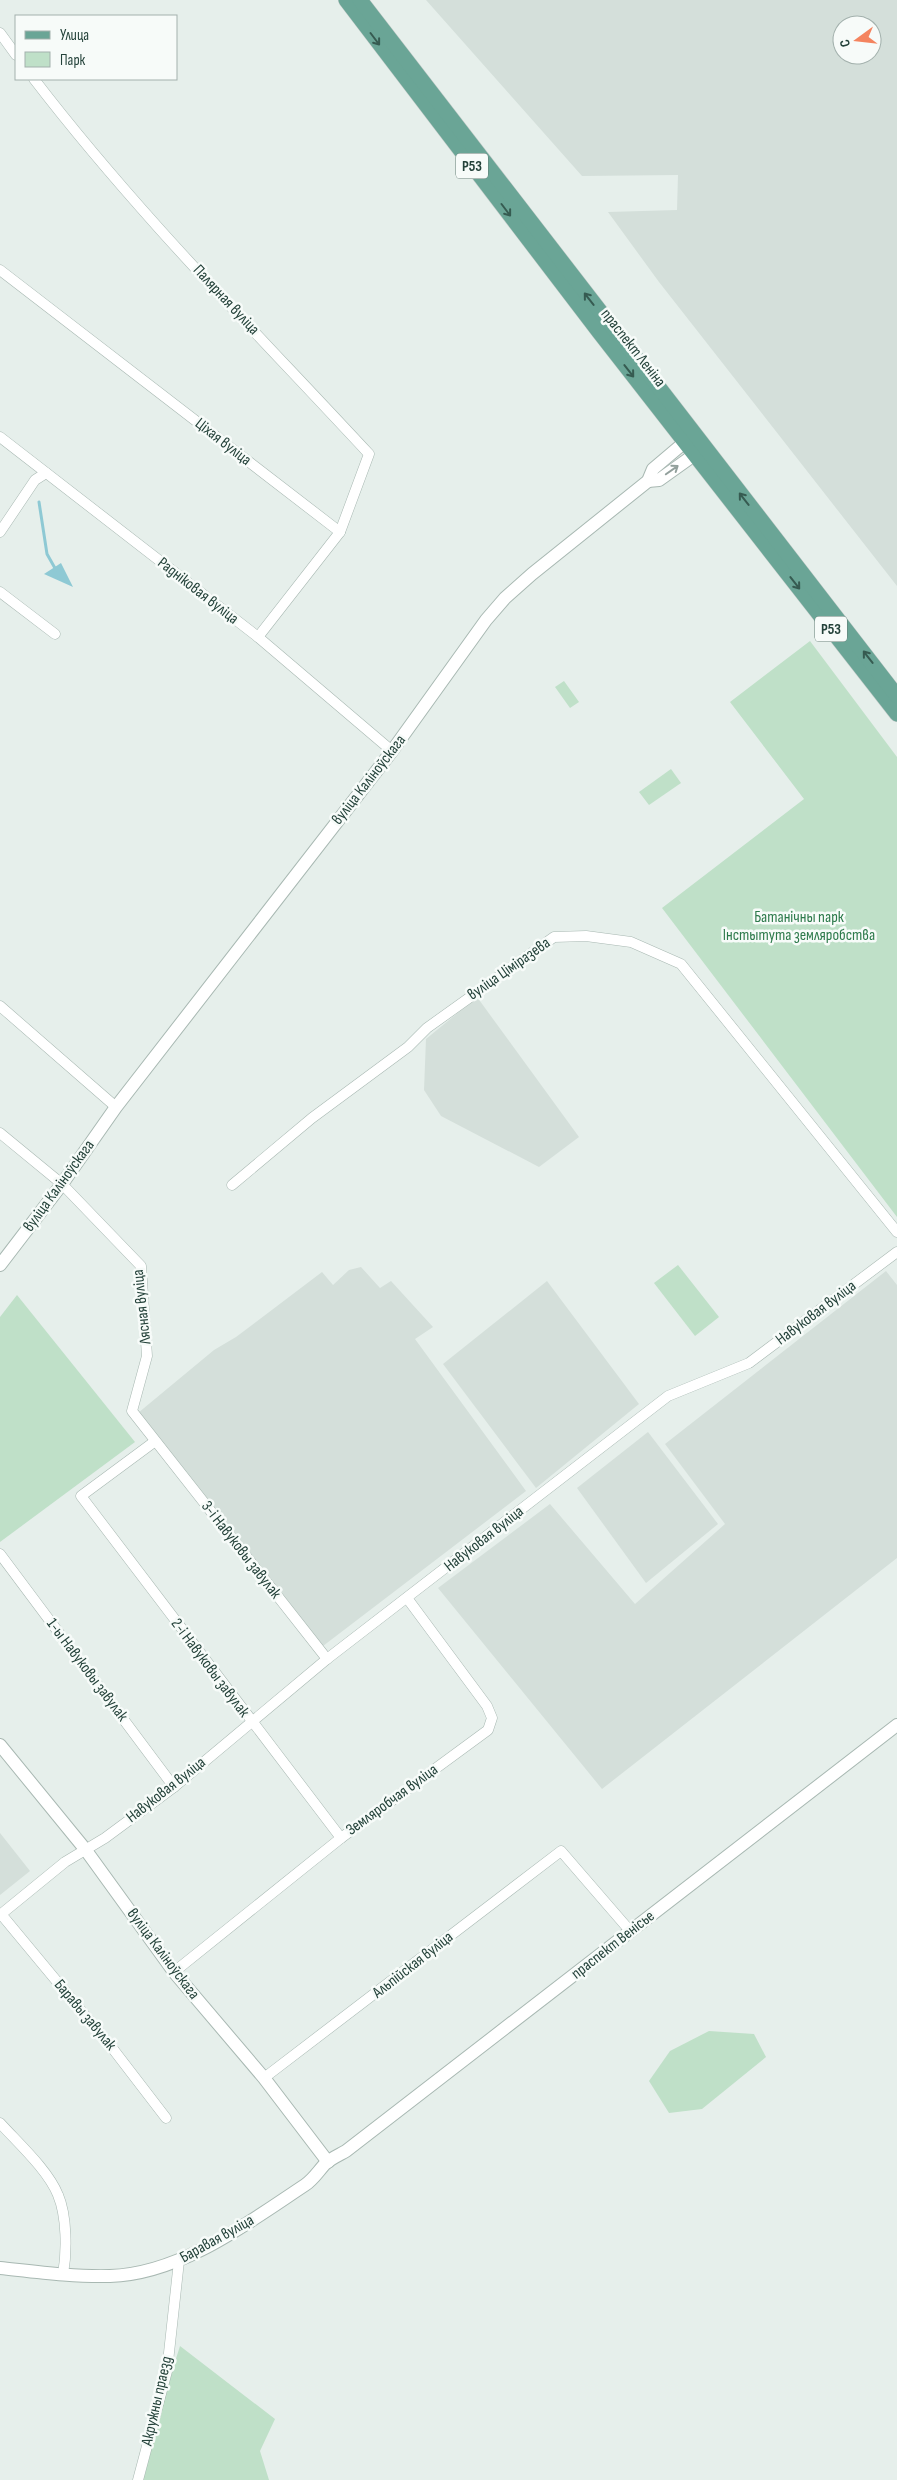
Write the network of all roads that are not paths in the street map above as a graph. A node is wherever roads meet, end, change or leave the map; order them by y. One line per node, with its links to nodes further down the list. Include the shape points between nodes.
1 (346, 0): 8 (main road, праспект Леніна / Р53, one-way to 8)
2 (360, 0): 8 (main road, праспект Леніна / Р53, one-way to 2)
3 (0, 34): 4 (street)
4 (15, 54)
5 (35, 80): 13 (street, Палярная вуліца, via 137,203 369,454)
6 (0, 270): 13 (street, Ціхая вуліца)
7 (0, 437): 10 (street, Радніковая вуліца)
8 (689, 438): 9 (main road, праспект Леніна / Р53); 11 (street, вуліца Каліноўскага, via 653,469)
9 (699, 451): 11 (street, вуліца Каліноўскага, one-way to 9, via 659,480); 17 (main road, праспект Леніна / Р53, one-way to 9); 18 (main road, праспект Леніна / Р53, one-way to 18)
10 (46, 473): 12 (street, via 35,480); 16 (street, Радніковая вуліца)
11 (648, 481): 19 (street, вуліца Каліноўскага, via 505,598)
12 (0, 532)
13 (340, 532): 16 (street)
14 (0, 592): 15 (street)
15 (55, 634)
16 (258, 637): 19 (street, Радніковая вуліца)
17 (897, 696)
18 (897, 714)
19 (392, 751): 21 (street, вуліца Каліноўскага)
20 (0, 1006): 21 (street)
21 (116, 1107): 23 (street, вуліца Каліноўскага)
22 (0, 1133): 23 (street, Лясная вуліца)
23 (62, 1184): 27 (street, вуліца Каліноўскага); 28 (street, Лясная вуліца, via 141,1266 148,1356 132,1411)
24 (232, 1185): 25 (street, вуліца Ціміразева, via 312,1118 408,1047 427,1028 554,936 586,936 631,942 681,964)
25 (897, 1232)
26 (897, 1252): 30 (street, Навуковая вуліца, via 749,1363 668,1396)
27 (0, 1265)
28 (154, 1442): 31 (street, 3-і Навуковы завулак); 32 (street, 2-і Навуковы завулак, via 80,1496)
29 (0, 1554): 35 (street, 1-ы Навуковы завулак)
30 (407, 1598): 31 (street, Навуковая вуліца); 36 (street, Земляробчая вуліца, via 487,1706 492,1718 488,1730)
31 (327, 1659): 32 (street, Навуковая вуліца)
32 (251, 1722): 35 (street, Навуковая вуліца); 36 (street, 2-і Навуковы завулак)
33 (897, 1725): 39 (street, праспект Венісье)
34 (0, 1745): 37 (street, вуліца Каліноўскага)
35 (174, 1787): 37 (street, Навуковая вуліца, via 106,1838)
36 (341, 1838): 40 (street, Земляробчая вуліца)
37 (85, 1849): 38 (street, Навуковая вуліца); 40 (street, вуліца Каліноўскага)
38 (0, 1915): 42 (street, Баравы завулак, via 113,2049)
39 (631, 1932): 41 (street, Альпійская вуліца, via 561,1851); 44 (street, праспект Венісье)
40 (174, 1972): 41 (street, вуліца Каліноўскага)
41 (264, 2078): 44 (street, вуліца Каліноўскага)
42 (166, 2118)
43 (0, 2123): 47 (street, via 50,2180 58,2196 67,2250)
44 (328, 2162): 45 (street, Баравая вуліца, via 310,2181 253,2220)
45 (179, 2261): 47 (street, Баравая вуліца, via 112,2276); 48 (street, Акружны праезд, via 167,2371)
46 (0, 2268): 47 (street, Баравая вуліца)
47 (63, 2274)
48 (138, 2480)

